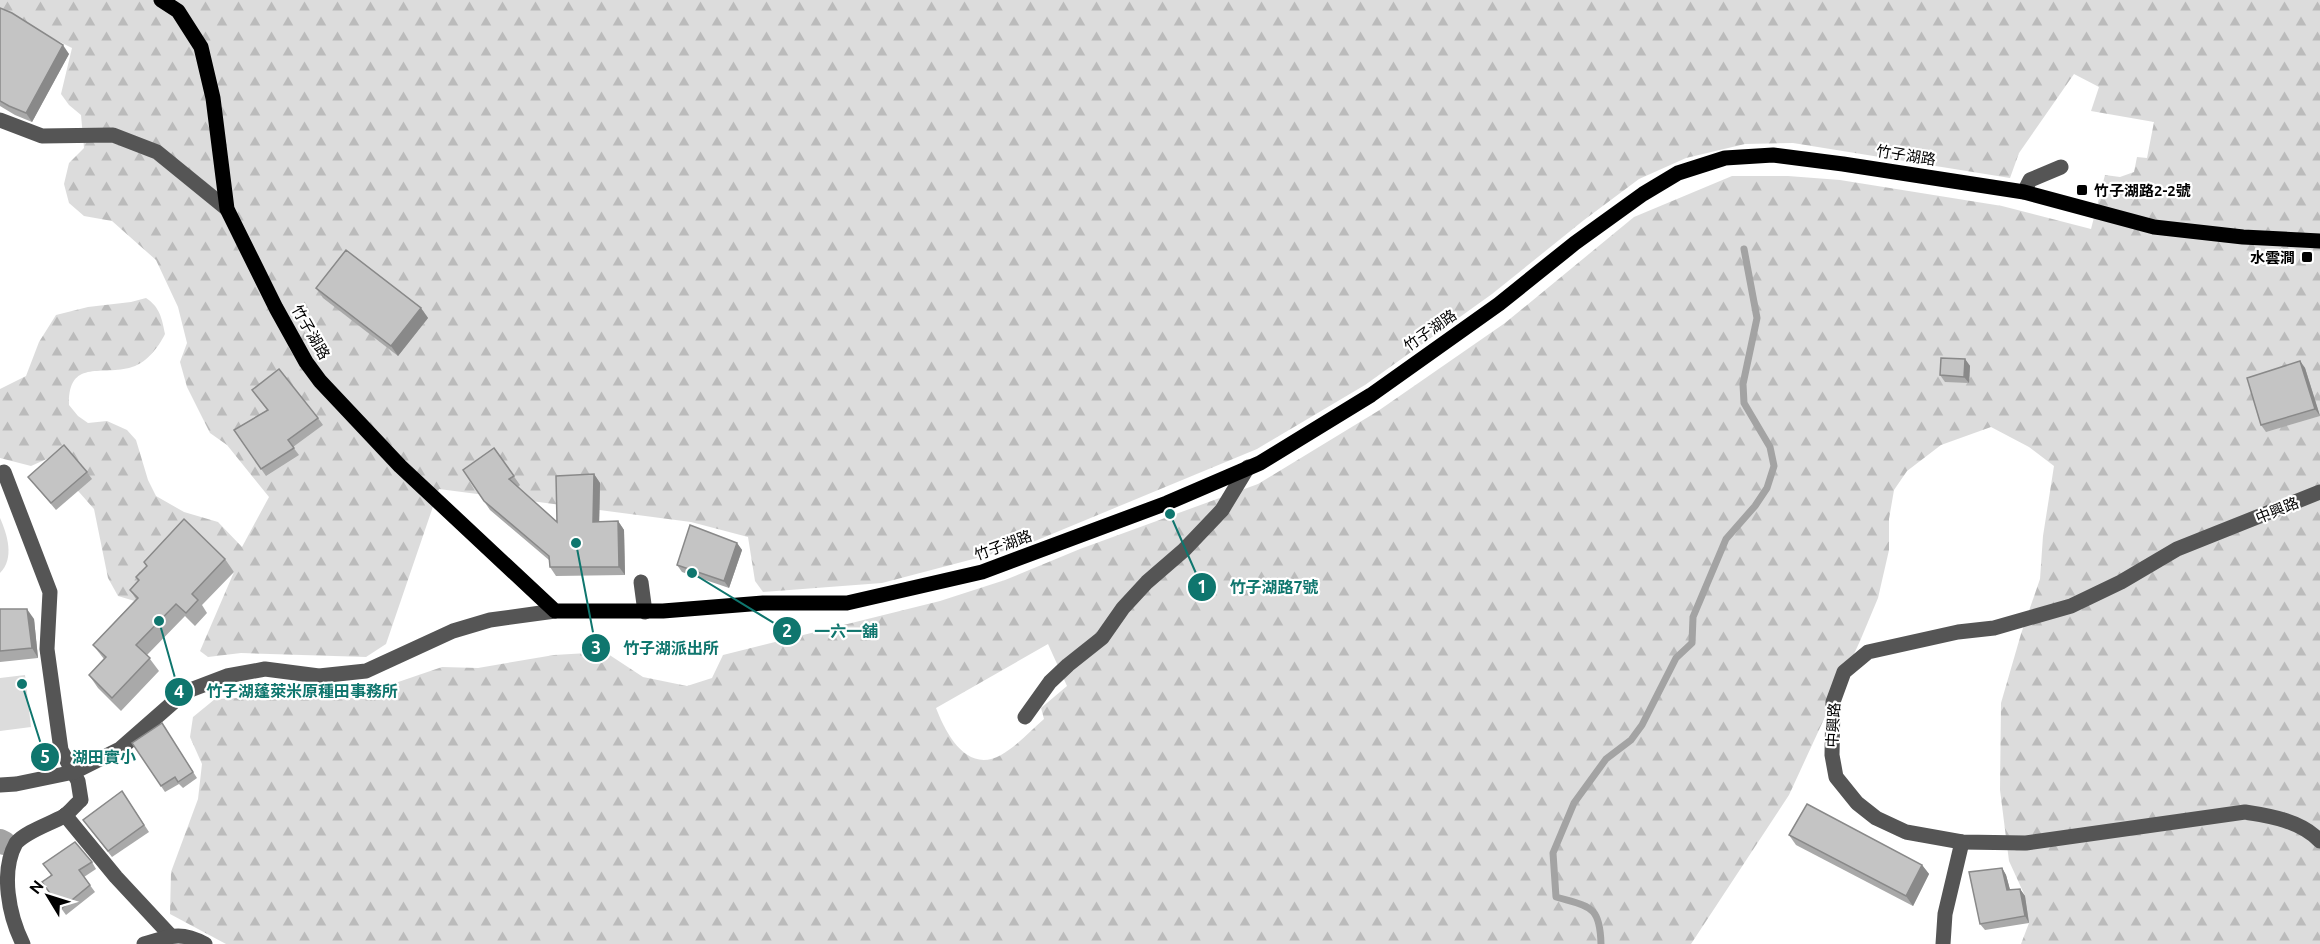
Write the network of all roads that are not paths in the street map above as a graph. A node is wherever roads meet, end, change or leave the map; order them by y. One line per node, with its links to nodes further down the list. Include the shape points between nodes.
1 (161, 0): 5 (main road, 竹子湖路, via 178,11 201,46 213,98)
2 (0, 120): 5 (street, via 42,136 113,135 157,152)
3 (2061, 167): 4 (street, via 2030,180)
4 (2024, 192): 6 (main road, 竹子湖路, via 2154,227); 7 (main road, 竹子湖路, via 1773,154 1725,158 1678,173 1634,200 1499,304 1371,395)
5 (227, 209): 11 (main road, 竹子湖路, via 286,326 320,381 400,466)
6 (2320, 241)
7 (1248, 467): 12 (main road, 竹子湖路, via 1167,503 982,572 847,603 763,603); 13 (street, via 1222,510 1147,582 1102,638 1050,682)
8 (4, 472): 14 (street, via 50,592 47,649 61,750)
9 (2320, 492): 18 (street, 中興路, via 2177,549 2071,606 1995,628 1877,649 1844,672 1833,702 1832,755 1836,777 1857,803 1876,818 1906,832)
10 (641, 582): 12 (street)
11 (555, 611): 12 (main road, 竹子湖路); 14 (street, 竹子湖路, via 490,620 453,631 366,671 319,676 265,669 227,676 184,692 120,749)
12 (645, 612)
13 (1025, 717)
14 (74, 772): 15 (street, 竹子湖路); 16 (street, via 81,800)
15 (0, 785)
16 (65, 815): 19 (street); 20 (street, via 16,843 5,865 4,887 10,918)
17 (2320, 841): 18 (street, 中興路, via 2280,818 2245,812 2026,843)
18 (1962, 842): 23 (street, via 1945,914)
19 (170, 935): 21 (street); 22 (street)
20 (23, 944)
21 (144, 944)
22 (205, 944)
23 (1943, 944)

